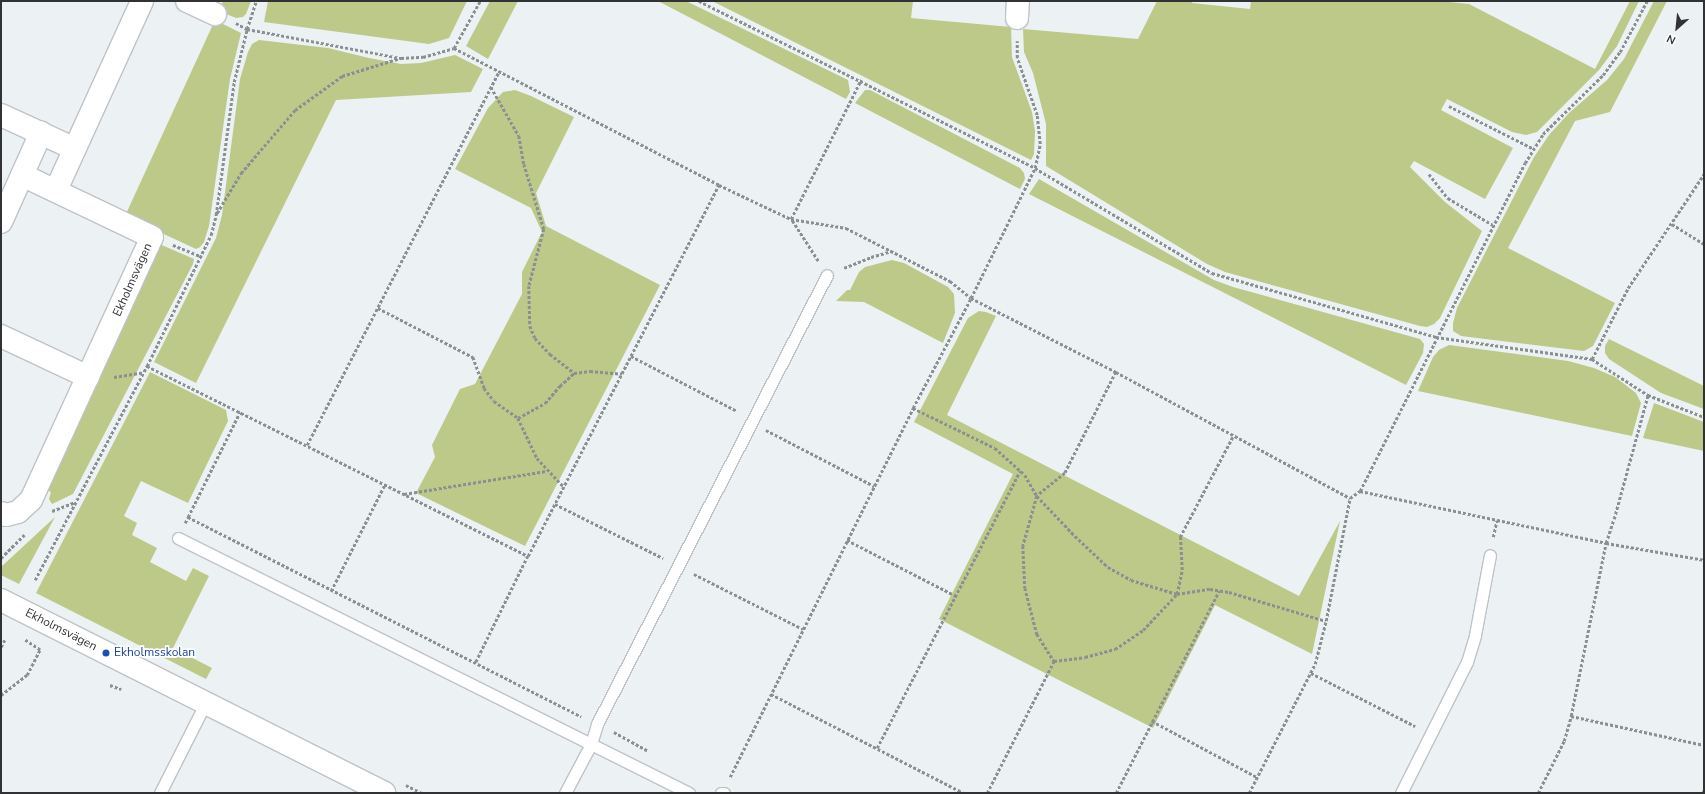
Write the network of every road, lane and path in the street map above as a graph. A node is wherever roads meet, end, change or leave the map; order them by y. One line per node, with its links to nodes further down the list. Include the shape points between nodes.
1 (142, 1): 18 (street)
2 (187, 1): 8 (street)
3 (256, 1): 9 (path)
4 (480, 1): 10 (path)
5 (699, 1): 13 (path)
6 (1647, 1): 19 (path, via 1620,52 1603,75 1543,134)
7 (1018, 10): 20 (path, via 1017,58 1037,115 1040,144)
8 (215, 14)
9 (247, 29): 11 (path); 27 (path, via 234,82)
10 (454, 48): 11 (path, via 423,57); 12 (path)
11 (401, 58): 27 (path, via 342,76 295,110 241,173)
12 (499, 72): 14 (path); 24 (path)
13 (861, 80): 20 (path); 28 (path)
14 (492, 87): 37 (path); 43 (path, via 519,136 524,164 544,229 529,286 530,326 535,338)
15 (1449, 106): 19 (path)
16 (1, 115): 17 (street)
17 (41, 133): 18 (street); 23 (street)
18 (75, 149): 25 (street)
19 (1534, 149): 30 (path)
20 (1035, 168): 36 (path); 39 (path, via 1212,274)
21 (1429, 174): 30 (path, via 1448,198)
22 (1704, 174): 29 (path)
23 (22, 175): 25 (street, Ekholmsvägen); 26 (street)
24 (719, 185): 28 (path); 44 (path)
25 (56, 190): 31 (street, Ekholmsvägen)
26 (4, 210)
27 (216, 215): 34 (path)
28 (791, 219): 33 (path, via 846,228); 35 (path)
29 (1672, 224): 32 (path); 40 (path, via 1628,288)
30 (1493, 225): 39 (path)
31 (152, 236): 34 (path); 45 (street, Ekholmsvägen)
32 (1704, 244)
33 (892, 251): 35 (path); 36 (path, via 950,281)
34 (202, 257): 41 (path)
35 (827, 275): 88 (lane)
36 (971, 298): 42 (path); 47 (path)
37 (378, 308): 50 (path, via 473,357 484,388 494,401); 52 (path)
38 (1, 336): 45 (street)
39 (1436, 337): 40 (path); 57 (path)
40 (1592, 359): 46 (path)
41 (147, 366): 48 (path); 69 (path)
42 (1116, 372): 51 (path); 59 (path, via 1065,473)
43 (574, 373): 44 (path, via 590,371); 50 (path, via 545,403)
44 (622, 374): 56 (path)
45 (88, 377): 61 (street, Ekholmsvägen, via 31,500 18,512 6,515)
46 (1648, 395): 49 (path); 65 (path)
47 (913, 408): 54 (path, via 994,448); 64 (path)
48 (240, 412): 52 (path); 62 (path)
49 (1704, 417)
50 (518, 418): 53 (path, via 537,458)
51 (1233, 436): 60 (path); 72 (path, via 1180,537 1182,570)
52 (307, 445): 55 (path)
53 (547, 471): 56 (path); 58 (path)
54 (1020, 471): 59 (path); 73 (path)
55 (385, 484): 58 (path); 71 (path)
56 (564, 487): 67 (path)
57 (1360, 491): 60 (path); 65 (path)
58 (404, 494): 67 (path)
59 (1037, 496): 72 (path, via 1108,567 1131,580); 79 (path, via 1023,546 1025,588 1037,634)
60 (1350, 498): 75 (path)
61 (1, 513)
62 (188, 517): 63 (path); 71 (path)
63 (178, 538): 82 (lane)
64 (847, 540): 73 (path); 83 (path)
65 (1606, 543): 68 (path); 86 (path)
66 (1490, 555): 89 (lane, via 1475,635 1467,662)
67 (528, 556): 80 (path)
68 (1704, 560)
69 (35, 580)
70 (1219, 590): 72 (path); 75 (path); 87 (path)
71 (331, 591): 80 (path)
72 (1177, 594): 79 (path, via 1142,630 1115,649 1085,657)
73 (956, 596): 92 (path)
74 (1, 600): 85 (street, Ekholmsvägen)
75 (1326, 622): 81 (path)
76 (20, 637): 84 (path, via 40,650 27,676)
77 (5, 640): 78 (path)
78 (1, 647)
79 (1054, 661): 102 (path)
80 (475, 664): 82 (path); 88 (path)
81 (1311, 672): 89 (path); 94 (path)
82 (470, 684): 90 (lane)
83 (771, 694): 92 (path); 100 (path)
84 (1, 695)
85 (206, 702): 96 (lane); 97 (street, Ekholmsvägen)
86 (1571, 716): 91 (path); 106 (path, via 1564,741)
87 (1152, 722): 94 (path); 103 (path)
88 (597, 724): 90 (lane); 93 (path)
89 (1430, 734): 105 (lane)
90 (591, 744): 98 (lane); 99 (lane)
91 (1704, 745)
92 (877, 748): 101 (path)
93 (652, 752)
94 (1257, 777): 104 (path)
95 (1704, 790): 107 (path)
96 (160, 793)
97 (384, 793)
98 (565, 793)
99 (689, 793)
100 (722, 793)
101 (964, 793)
102 (987, 793)
103 (1116, 793)
104 (1249, 793)
105 (1401, 793)
106 (1538, 793)
107 (1703, 793)

